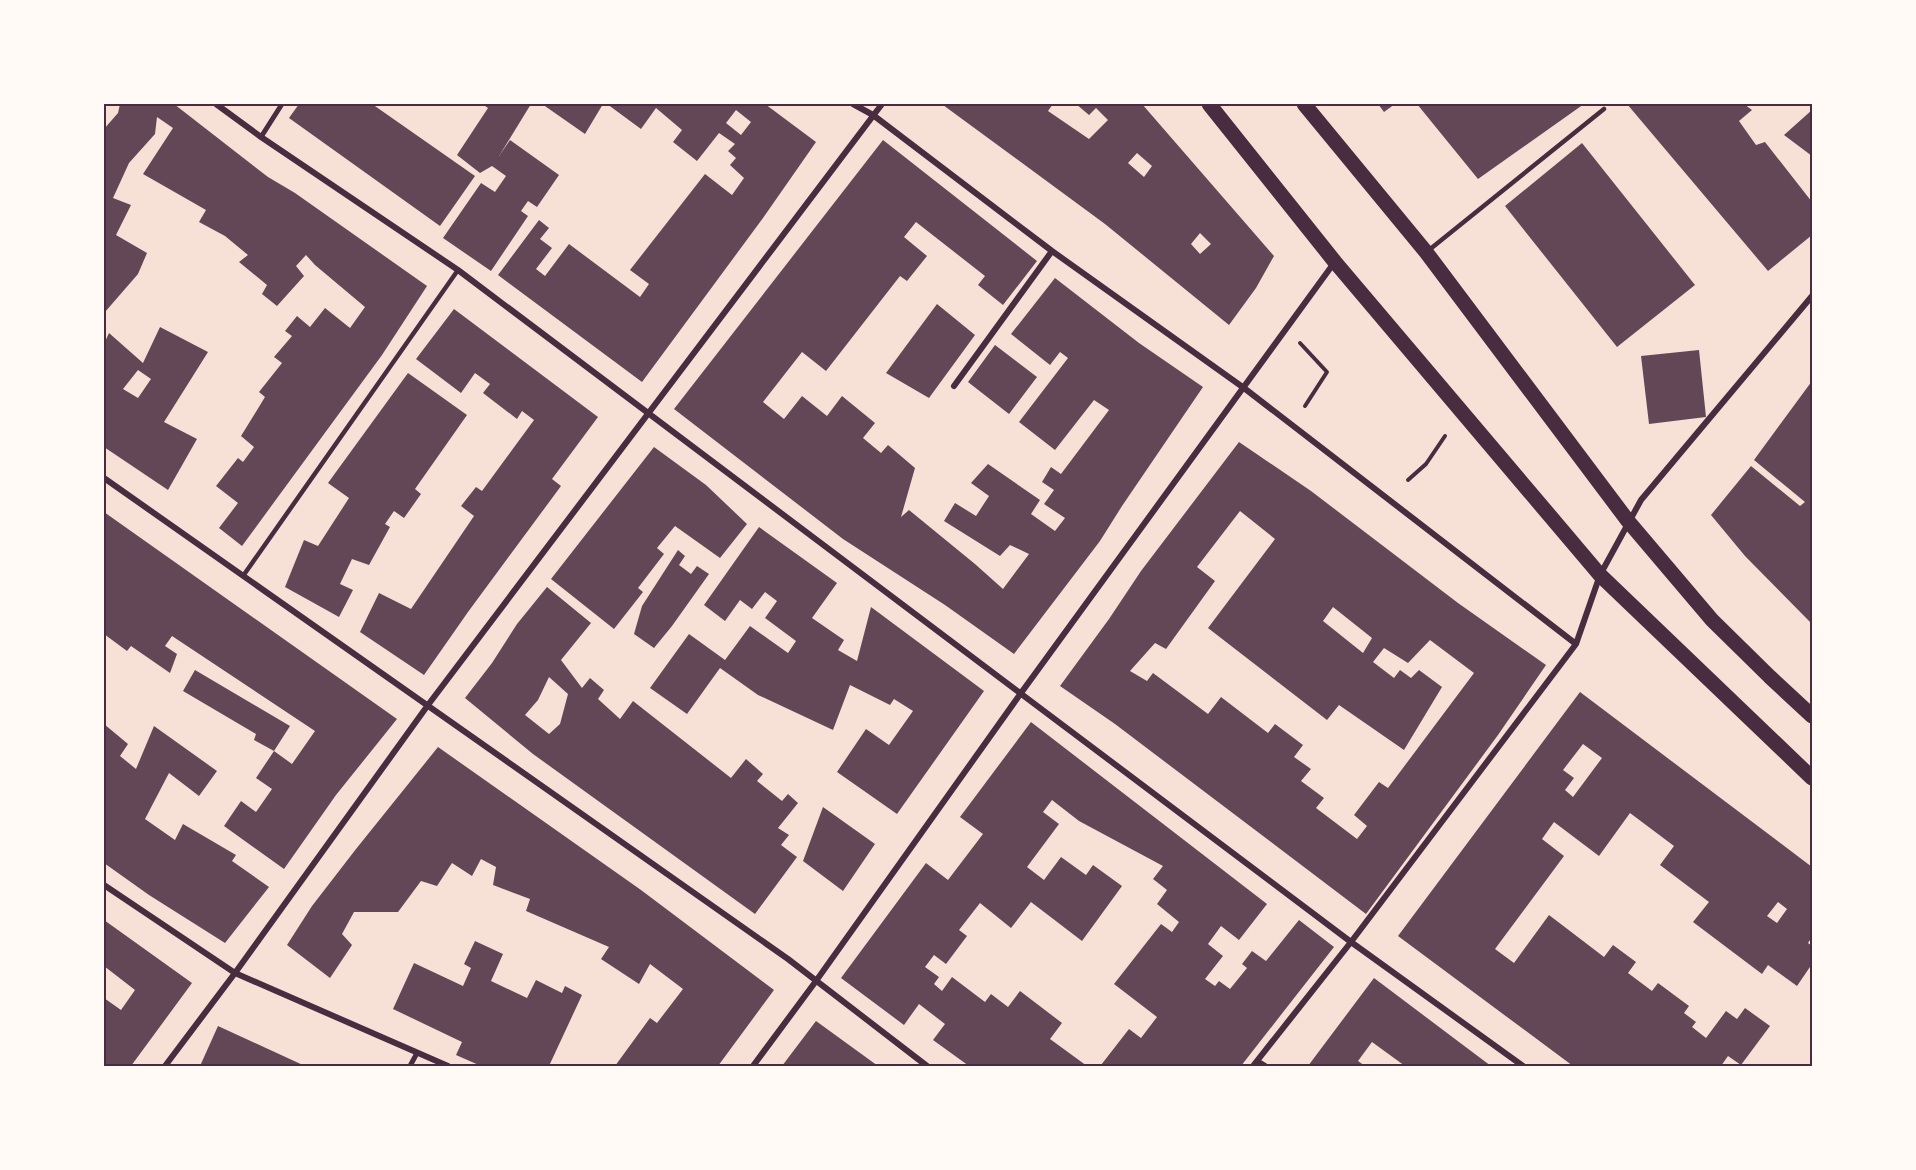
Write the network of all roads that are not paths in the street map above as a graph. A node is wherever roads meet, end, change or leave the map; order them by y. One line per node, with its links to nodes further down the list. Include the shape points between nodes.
1 (216, 104): 9 (street)
2 (282, 104): 9 (street)
3 (854, 104): 8 (street)
4 (882, 104): 8 (street)
5 (1209, 104): 12 (main road)
6 (1304, 104): 11 (main road)
7 (1604, 109): 11 (lane)
8 (873, 116): 10 (street); 17 (street)
9 (261, 137): 13 (street)
10 (1052, 250): 15 (street); 16 (street)
11 (1426, 252): 19 (main road)
12 (1335, 262): 16 (street); 20 (main road)
13 (458, 270): 17 (street); 21 (lane)
14 (1812, 296): 19 (street, via 1641,500)
15 (954, 387)
16 (1244, 388): 22 (street); 23 (street)
17 (647, 413): 23 (street); 24 (street)
18 (104, 478): 21 (street)
19 (1628, 521): 20 (street); 25 (main road, via 1712,620)
20 (1600, 575): 22 (street); 26 (main road)
21 (243, 576): 24 (street)
22 (1576, 644): 28 (street)
23 (1021, 693): 28 (street); 30 (street)
24 (428, 705): 29 (street); 30 (street)
25 (1812, 716)
26 (1812, 778)
27 (104, 885): 29 (street)
28 (1351, 942): 32 (street); 39 (street)
29 (235, 973): 31 (street); 33 (street)
30 (816, 981): 36 (street); 37 (street)
31 (417, 1053): 34 (street); 35 (street)
32 (1255, 1064): 38 (street)
33 (165, 1066)
34 (410, 1066)
35 (448, 1066)
36 (753, 1066)
37 (927, 1066)
38 (1265, 1066)
39 (1523, 1066)

